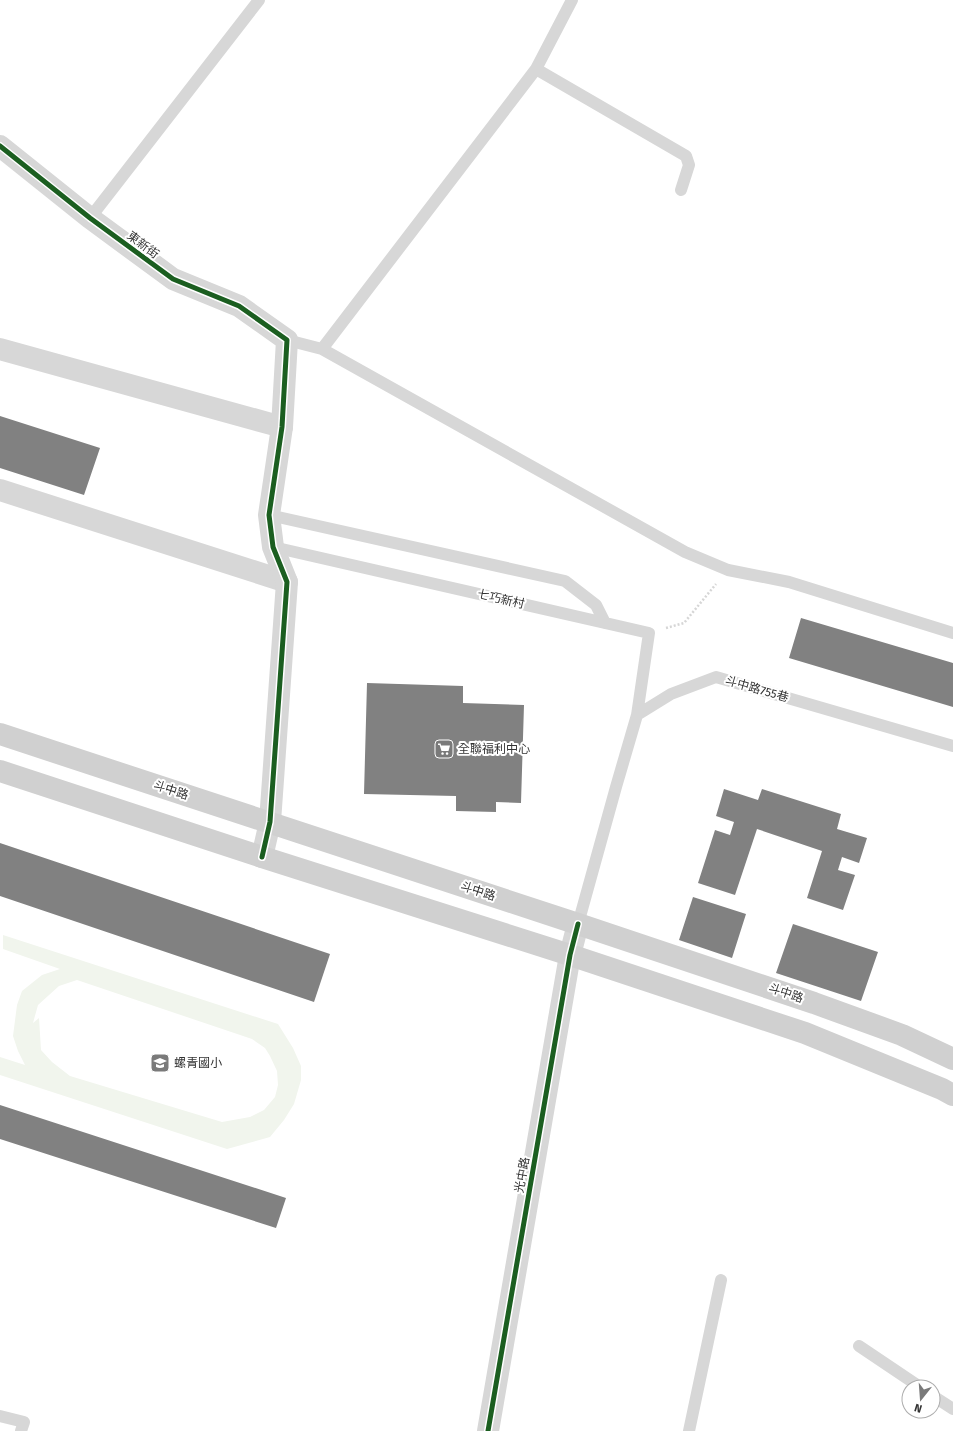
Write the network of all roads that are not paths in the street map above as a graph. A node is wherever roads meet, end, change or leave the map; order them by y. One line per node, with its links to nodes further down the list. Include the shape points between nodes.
1 (259, 0): 6 (lane)
2 (572, 0): 3 (lane)
3 (536, 69): 5 (lane, via 686,156 689,165); 9 (lane)
4 (0, 146): 6 (street, 東新街)
5 (681, 190)
6 (90, 218): 7 (street, 東新街, via 172,279 239,306)
7 (287, 340): 9 (lane); 10 (street)
8 (0, 349): 10 (street)
9 (322, 349): 16 (lane, via 685,552 728,570 789,582)
10 (282, 427): 12 (street)
11 (0, 490): 14 (street)
12 (269, 514): 13 (street); 15 (lane, via 566,582 596,605)
13 (273, 547): 14 (street); 15 (lane, 七巧新村)
14 (287, 582): 21 (street)
15 (605, 623): 17 (lane, 七巧新村, via 649,633)
16 (953, 633)
17 (637, 715): 19 (lane, 斗中路755巷, via 672,694 716,677); 23 (lane)
18 (0, 734): 21 (main road, 斗中路)
19 (953, 746)
20 (0, 771): 22 (main road)
21 (270, 822): 22 (street); 23 (main road, 斗中路)
22 (262, 857): 24 (main road)
23 (578, 924): 24 (street, 光中路); 25 (main road, 斗中路)
24 (570, 955): 26 (main road); 36 (street, 光中路)
25 (814, 1003): 26 (main road); 27 (main road, 斗中路, via 902,1034)
26 (805, 1032): 28 (main road)
27 (953, 1059)
28 (953, 1095)
29 (721, 1280): 37 (lane)
30 (859, 1346): 31 (lane)
31 (908, 1379)
32 (941, 1401): 33 (lane)
33 (953, 1409)
34 (0, 1416): 35 (lane, via 24,1422)
35 (22, 1431)
36 (488, 1431)
37 (689, 1431)

